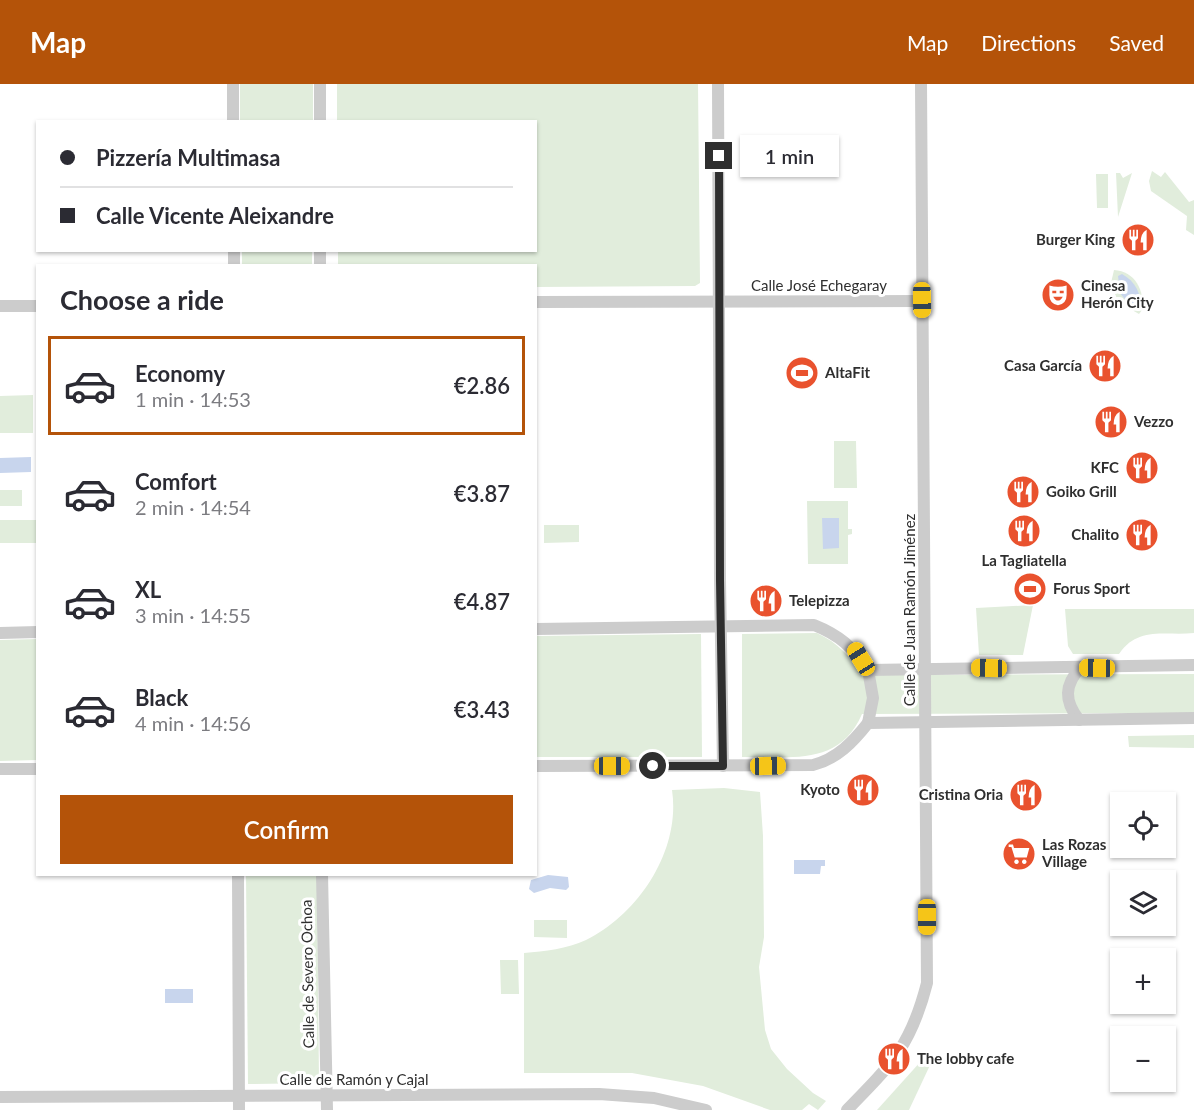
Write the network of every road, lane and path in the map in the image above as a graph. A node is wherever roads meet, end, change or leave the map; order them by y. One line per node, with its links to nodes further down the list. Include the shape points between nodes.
1 (233, 84): 5 (street)
2 (320, 84): 6 (street)
3 (718, 84): 9 (street)
4 (921, 84): 7 (street, Calle de Juan Ramón Jiménez)
5 (233, 120)
6 (320, 120)
7 (922, 300): 9 (street, Calle José Echegaray); 17 (street, Calle de Juan Ramón Jiménez)
8 (537, 302): 9 (street, Calle José Echegaray)
9 (720, 302): 12 (street)
10 (0, 306): 11 (street)
11 (36, 306)
12 (722, 628): 13 (street); 19 (street, via 814,625 836,634 855,649); 25 (street)
13 (537, 629)
14 (36, 632): 15 (street)
15 (0, 633)
16 (1191, 667): 18 (street)
17 (926, 668): 18 (street); 19 (street); 23 (street, Calle de Juan Ramón Jiménez)
18 (1082, 668): 21 (street, via 1069,682 1067,694 1068,704)
19 (868, 670): 22 (street, via 873,698)
20 (1191, 717): 21 (street)
21 (1079, 720): 23 (street)
22 (868, 723): 23 (street); 25 (street, via 855,740 825,762)
23 (926, 723): 36 (street, Calle de Juan Ramón Jiménez, via 927,983 907,1043)
24 (537, 766): 25 (street)
25 (723, 766)
26 (0, 769): 27 (street)
27 (36, 769)
28 (238, 876): 30 (street)
29 (322, 876): 31 (street, Calle de Severo Ochoa)
30 (238, 1095): 31 (street, Calle de Ramón y Cajal); 32 (street, Calle de Ramón y Cajal); 33 (street)
31 (327, 1096): 34 (street, Calle de Severo Ochoa); 35 (street, Calle de Ramón y Cajal, via 599,1094 654,1098)
32 (0, 1097)
33 (239, 1110)
34 (327, 1110)
35 (706, 1110)
36 (848, 1110)

